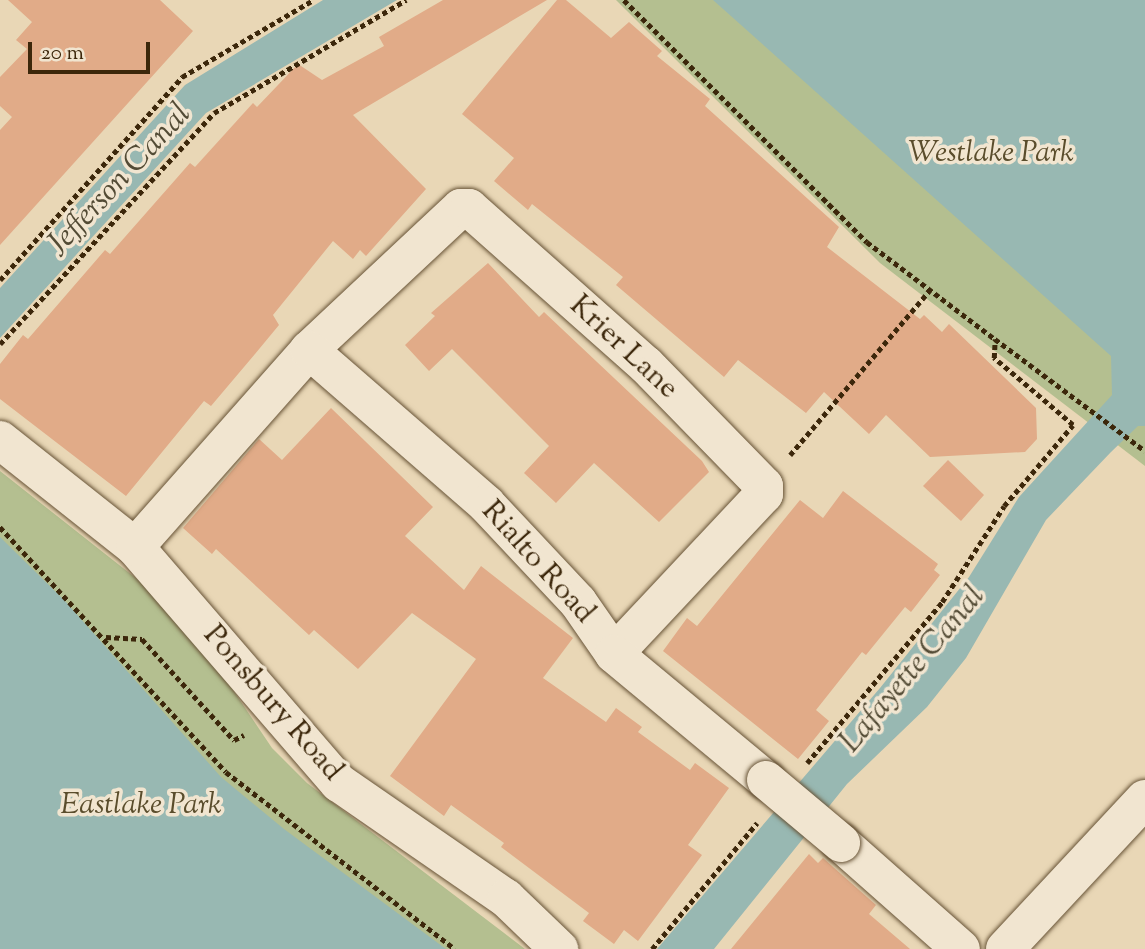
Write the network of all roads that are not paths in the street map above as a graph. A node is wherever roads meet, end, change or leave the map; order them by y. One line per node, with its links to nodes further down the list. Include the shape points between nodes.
1 (309, 349): 3 (street); 4 (street, Rialto Road, via 486,504 578,602); 4 (street, Krier Lane, via 461,208 469,208 646,365 764,486 764,494)
2 (0, 440): 3 (street, Ponsbury Road)
3 (135, 547): 6 (street, Ponsbury Road, via 339,783 506,898)
4 (614, 654): 7 (street, Rialto Road, bridge, via 778,787)
5 (1145, 799): 8 (street)
6 (559, 949)
7 (961, 949)
8 (1005, 949)

